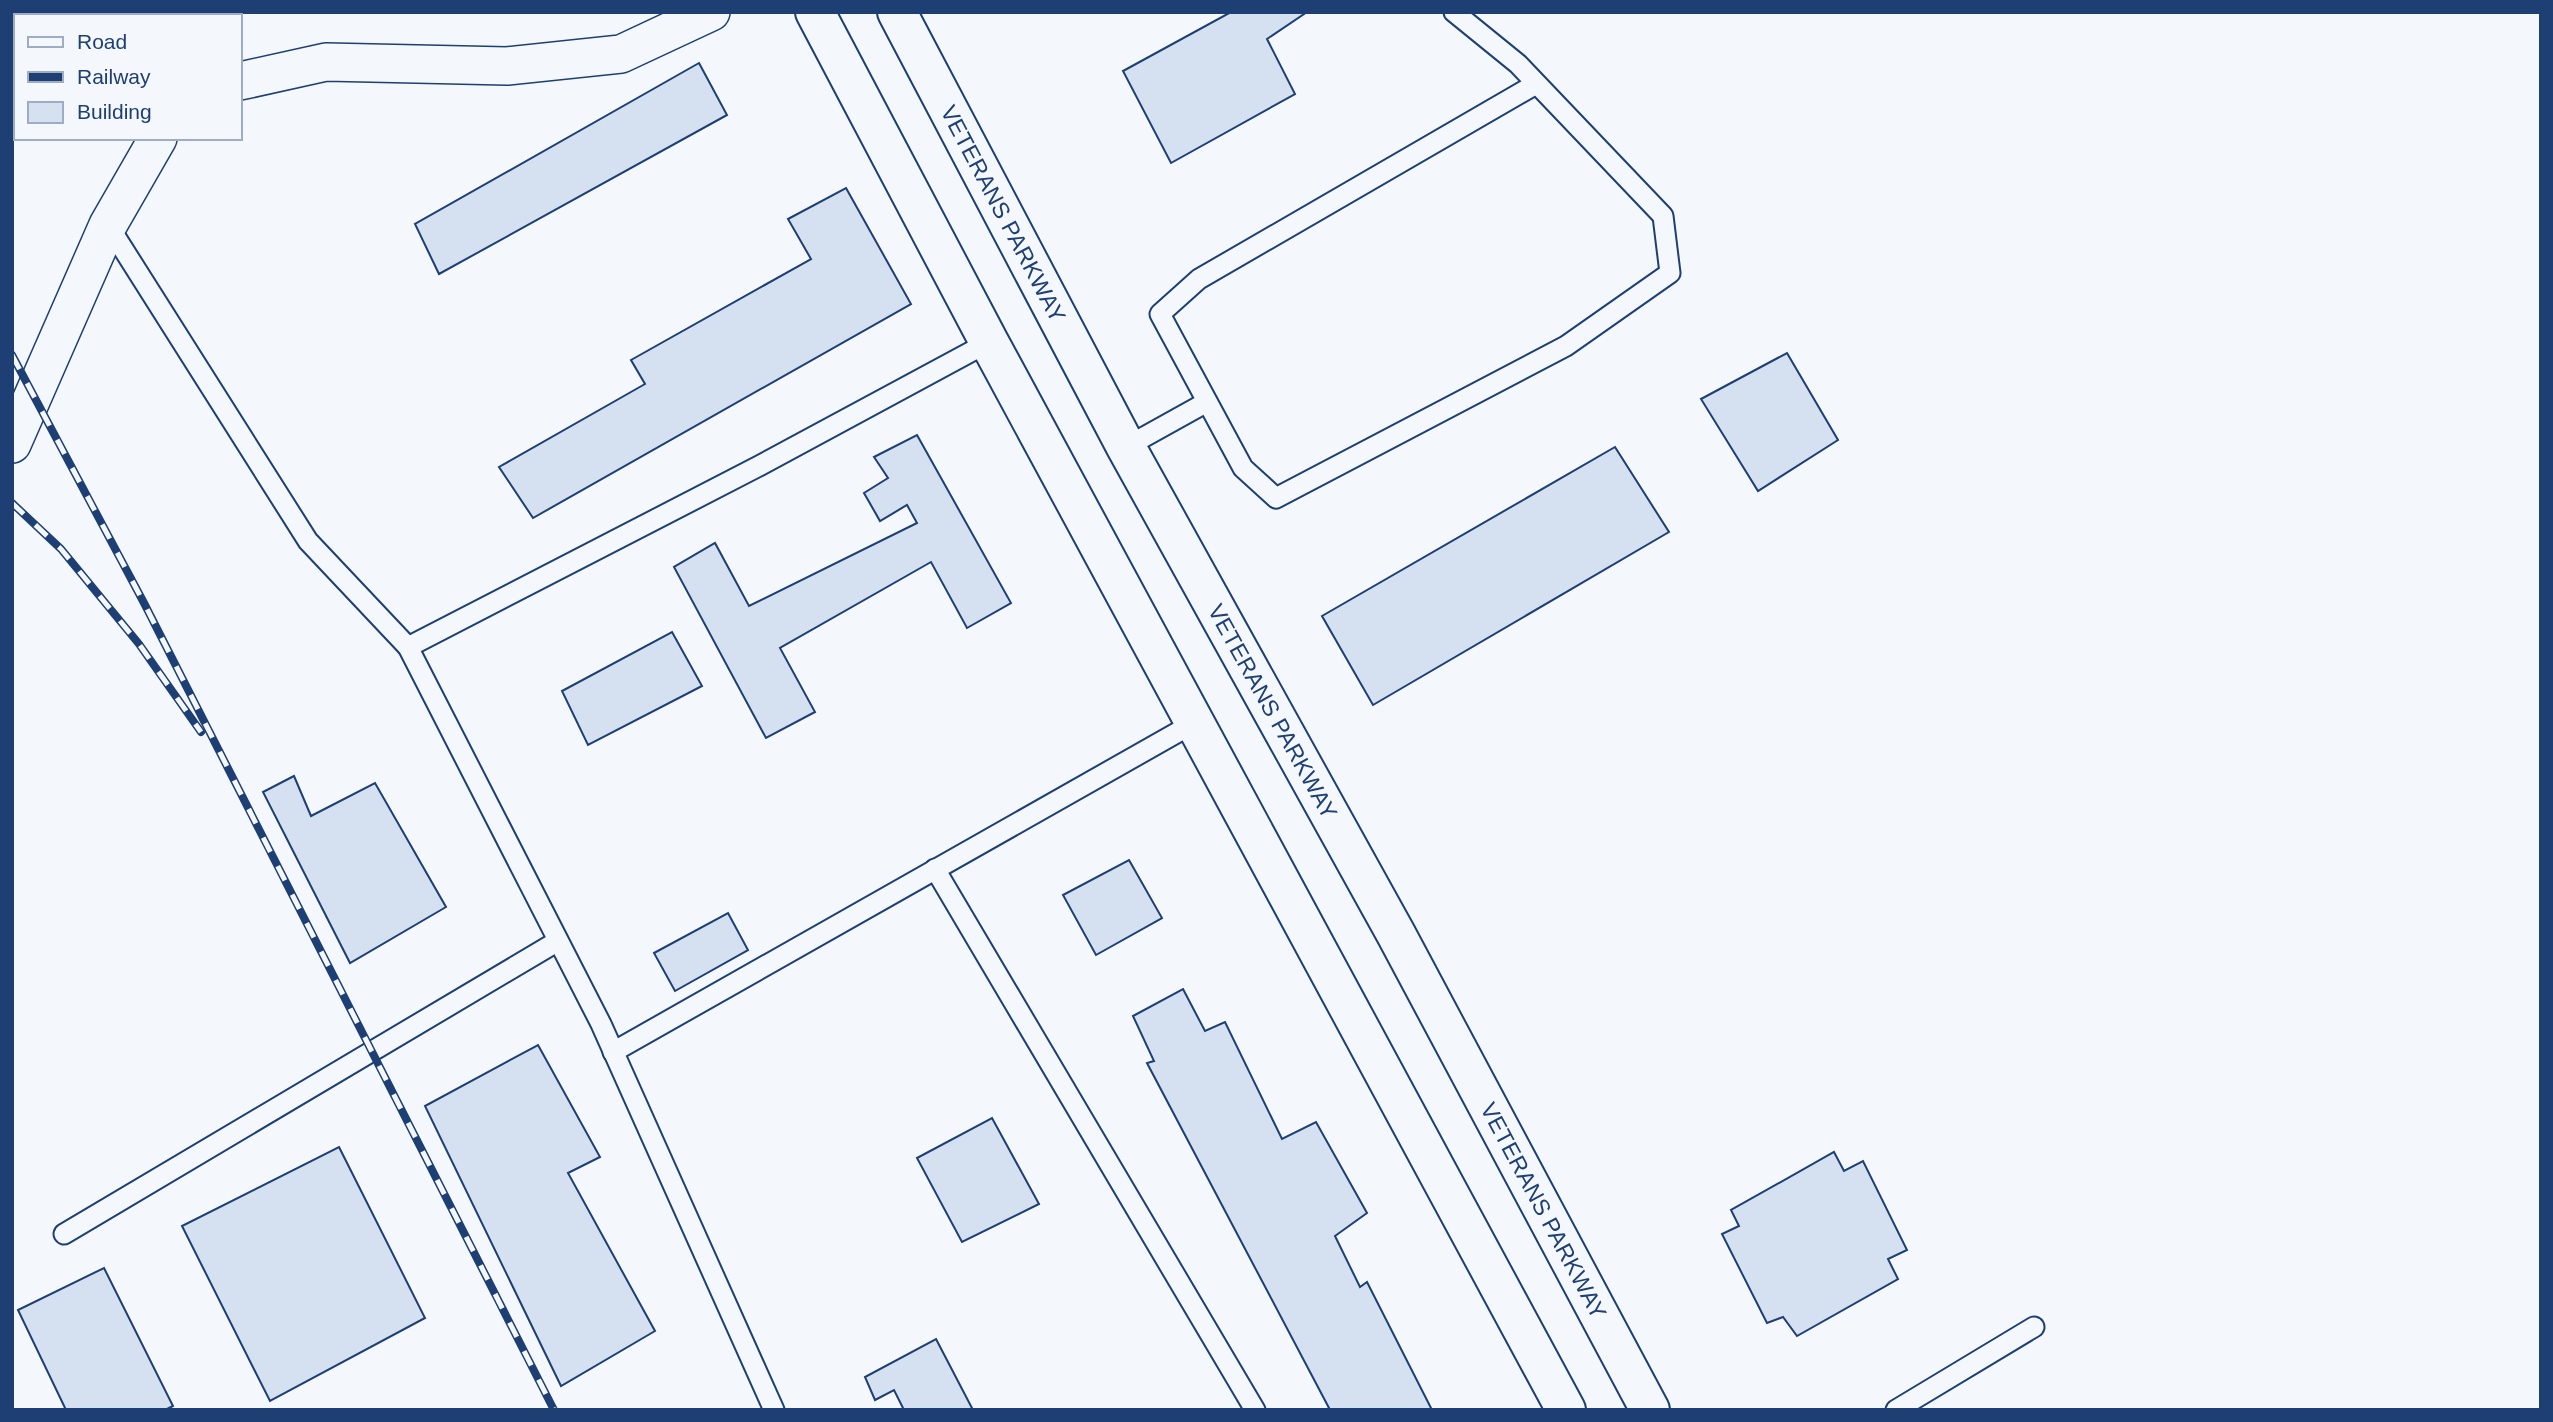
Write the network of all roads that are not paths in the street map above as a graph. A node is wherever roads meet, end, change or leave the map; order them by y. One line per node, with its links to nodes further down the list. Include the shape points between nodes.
1 (711, 12): 5 (street, via 621,54 507,65 326,62)
2 (815, 12): 9 (main road)
3 (897, 12): 12 (main road, VETERANS PARKWAY)
4 (1454, 12): 6 (lane)
5 (242, 81)
6 (1536, 84): 10 (lane, via 1199,279 1160,314); 10 (lane, via 1662,216 1670,273 1566,346 1276,498 1243,468)
7 (157, 140): 8 (street)
8 (108, 225): 11 (street); 13 (lane, via 308,541)
9 (989, 342): 13 (lane); 14 (main road)
10 (1207, 402): 12 (lane)
11 (12, 443)
12 (1126, 447): 23 (main road, VETERANS PARKWAY, via 1395,934)
13 (408, 647): 16 (lane)
14 (1194, 723): 15 (lane); 22 (main road)
15 (935, 869): 17 (lane); 21 (lane)
16 (558, 941): 17 (lane); 18 (lane)
17 (613, 1052): 20 (lane)
18 (64, 1234)
19 (2034, 1328): 24 (lane)
20 (774, 1410)
21 (1255, 1410)
22 (1566, 1410)
23 (1650, 1410)
24 (1896, 1410)

